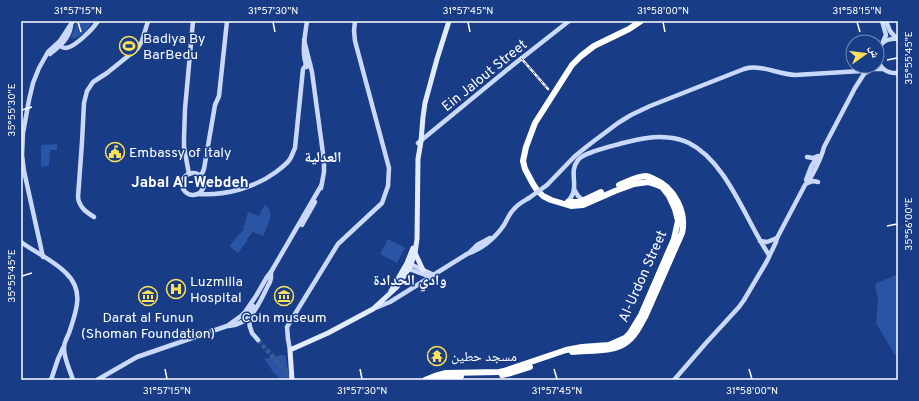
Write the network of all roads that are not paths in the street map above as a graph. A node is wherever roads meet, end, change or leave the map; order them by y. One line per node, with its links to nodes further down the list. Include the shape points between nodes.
1 (98, 21): 15 (street)
2 (148, 21): 45 (street, via 138,48 93,82 85,97 78,201)
3 (193, 21): 35 (street, via 184,134)
4 (227, 21): 36 (street, via 219,96 215,105)
5 (307, 21): 18 (street)
6 (354, 21): 66 (street, via 355,41 389,168 388,186 382,203 338,244 287,327)
7 (447, 21): 30 (main road, via 424,99 420,117)
8 (569, 21): 29 (street, Ein Jalout Street)
9 (641, 21): 27 (highway, Al-Urdon Street, via 594,46 570,68)
10 (646, 21): 27 (highway, Al-Urdon Street, via 584,57 574,66)
11 (882, 21): 16 (street)
12 (886, 21): 17 (street, via 892,35)
13 (72, 23): 14 (street); 20 (street)
14 (70, 32): 15 (street, via 69,41); 20 (street)
15 (82, 38): 20 (street, via 74,43)
16 (885, 38)
17 (897, 38): 19 (street)
18 (304, 40): 22 (street); 22 (street)
19 (885, 42)
20 (60, 45): 21 (street); 21 (street)
21 (45, 57): 48 (street, via 33,83 28,102 22,155)
22 (307, 68): 42 (street, via 295,148 290,159 273,174 255,184); 59 (street, via 312,77 324,172 320,193 302,218 291,243)
23 (885, 70): 25 (street)
24 (845, 72): 61 (street, bridge, via 789,75 758,67 744,68 631,115 590,144 547,185 516,207 494,237 477,245)
25 (898, 73)
26 (864, 74): 32 (street)
27 (558, 90): 28 (highway, Al-Urdon Street)
28 (553, 97): 44 (highway, Al-Urdon Street, via 536,128 526,162 531,174 545,193); 60 (highway, Al-Urdon Street, via 535,123 524,154 525,169 533,184 543,196 566,205 577,206 637,183 648,182 662,187 672,201 678,221)
29 (432, 132): 30 (street, Ein Jalout Street); 31 (street, Ein Jalout Street)
30 (420, 136): 31 (main road)
31 (420, 142): 46 (main road)
32 (824, 147): 33 (street); 38 (street)
33 (818, 156): 34 (street); 38 (street)
34 (807, 157)
35 (189, 174): 36 (street); 41 (street, via 183,181 183,188 192,195)
36 (202, 176): 39 (street)
37 (818, 182): 38 (street)
38 (806, 184): 47 (street)
39 (204, 186): 41 (street); 42 (street)
40 (574, 190): 43 (street); 44 (street); 49 (street, via 574,172 578,159 586,154 646,138 672,138 689,143 708,157 726,180)
41 (197, 194): 42 (street)
42 (209, 194)
43 (583, 200): 44 (highway, Al-Urdon Street); 60 (highway, Al-Urdon Street, via 641,177 648,176 666,185 678,201 683,227)
44 (567, 202)
45 (94, 218)
46 (418, 227): 53 (main road); 57 (main road)
47 (777, 239): 49 (street); 54 (street)
48 (40, 240): 51 (street); 56 (street)
49 (760, 241): 54 (street)
50 (21, 242): 52 (street)
51 (41, 247): 52 (street, via 40,251); 55 (street)
52 (36, 252): 55 (street)
53 (414, 253): 57 (main road); 58 (main road)
54 (768, 253): 74 (street, via 739,307)
55 (43, 256): 56 (street)
56 (49, 260): 63 (street, via 64,271 75,284 77,304)
57 (408, 266): 58 (street); 61 (street); 62 (main road, via 397,287)
58 (423, 270): 61 (street)
59 (272, 272): 64 (street, bridge, via 250,311 250,327); 70 (street, via 252,314 234,325 135,358)
60 (662, 274): 72 (highway, Al-Urdon Street, via 641,315 625,338 609,344 566,350 504,371 446,373); 73 (highway, Al-Urdon Street, via 640,327 622,346 570,353 507,374 454,376)
61 (432, 276): 62 (street, via 390,302)
62 (373, 309): 66 (main road)
63 (68, 335): 65 (street); 69 (street, via 67,352)
64 (258, 340)
65 (64, 346): 67 (street); 68 (street)
66 (290, 350): 71 (main road)
67 (51, 380)
68 (73, 380)
69 (76, 380)
70 (98, 380)
71 (292, 380)
72 (425, 380)
73 (436, 380)
74 (674, 380)

